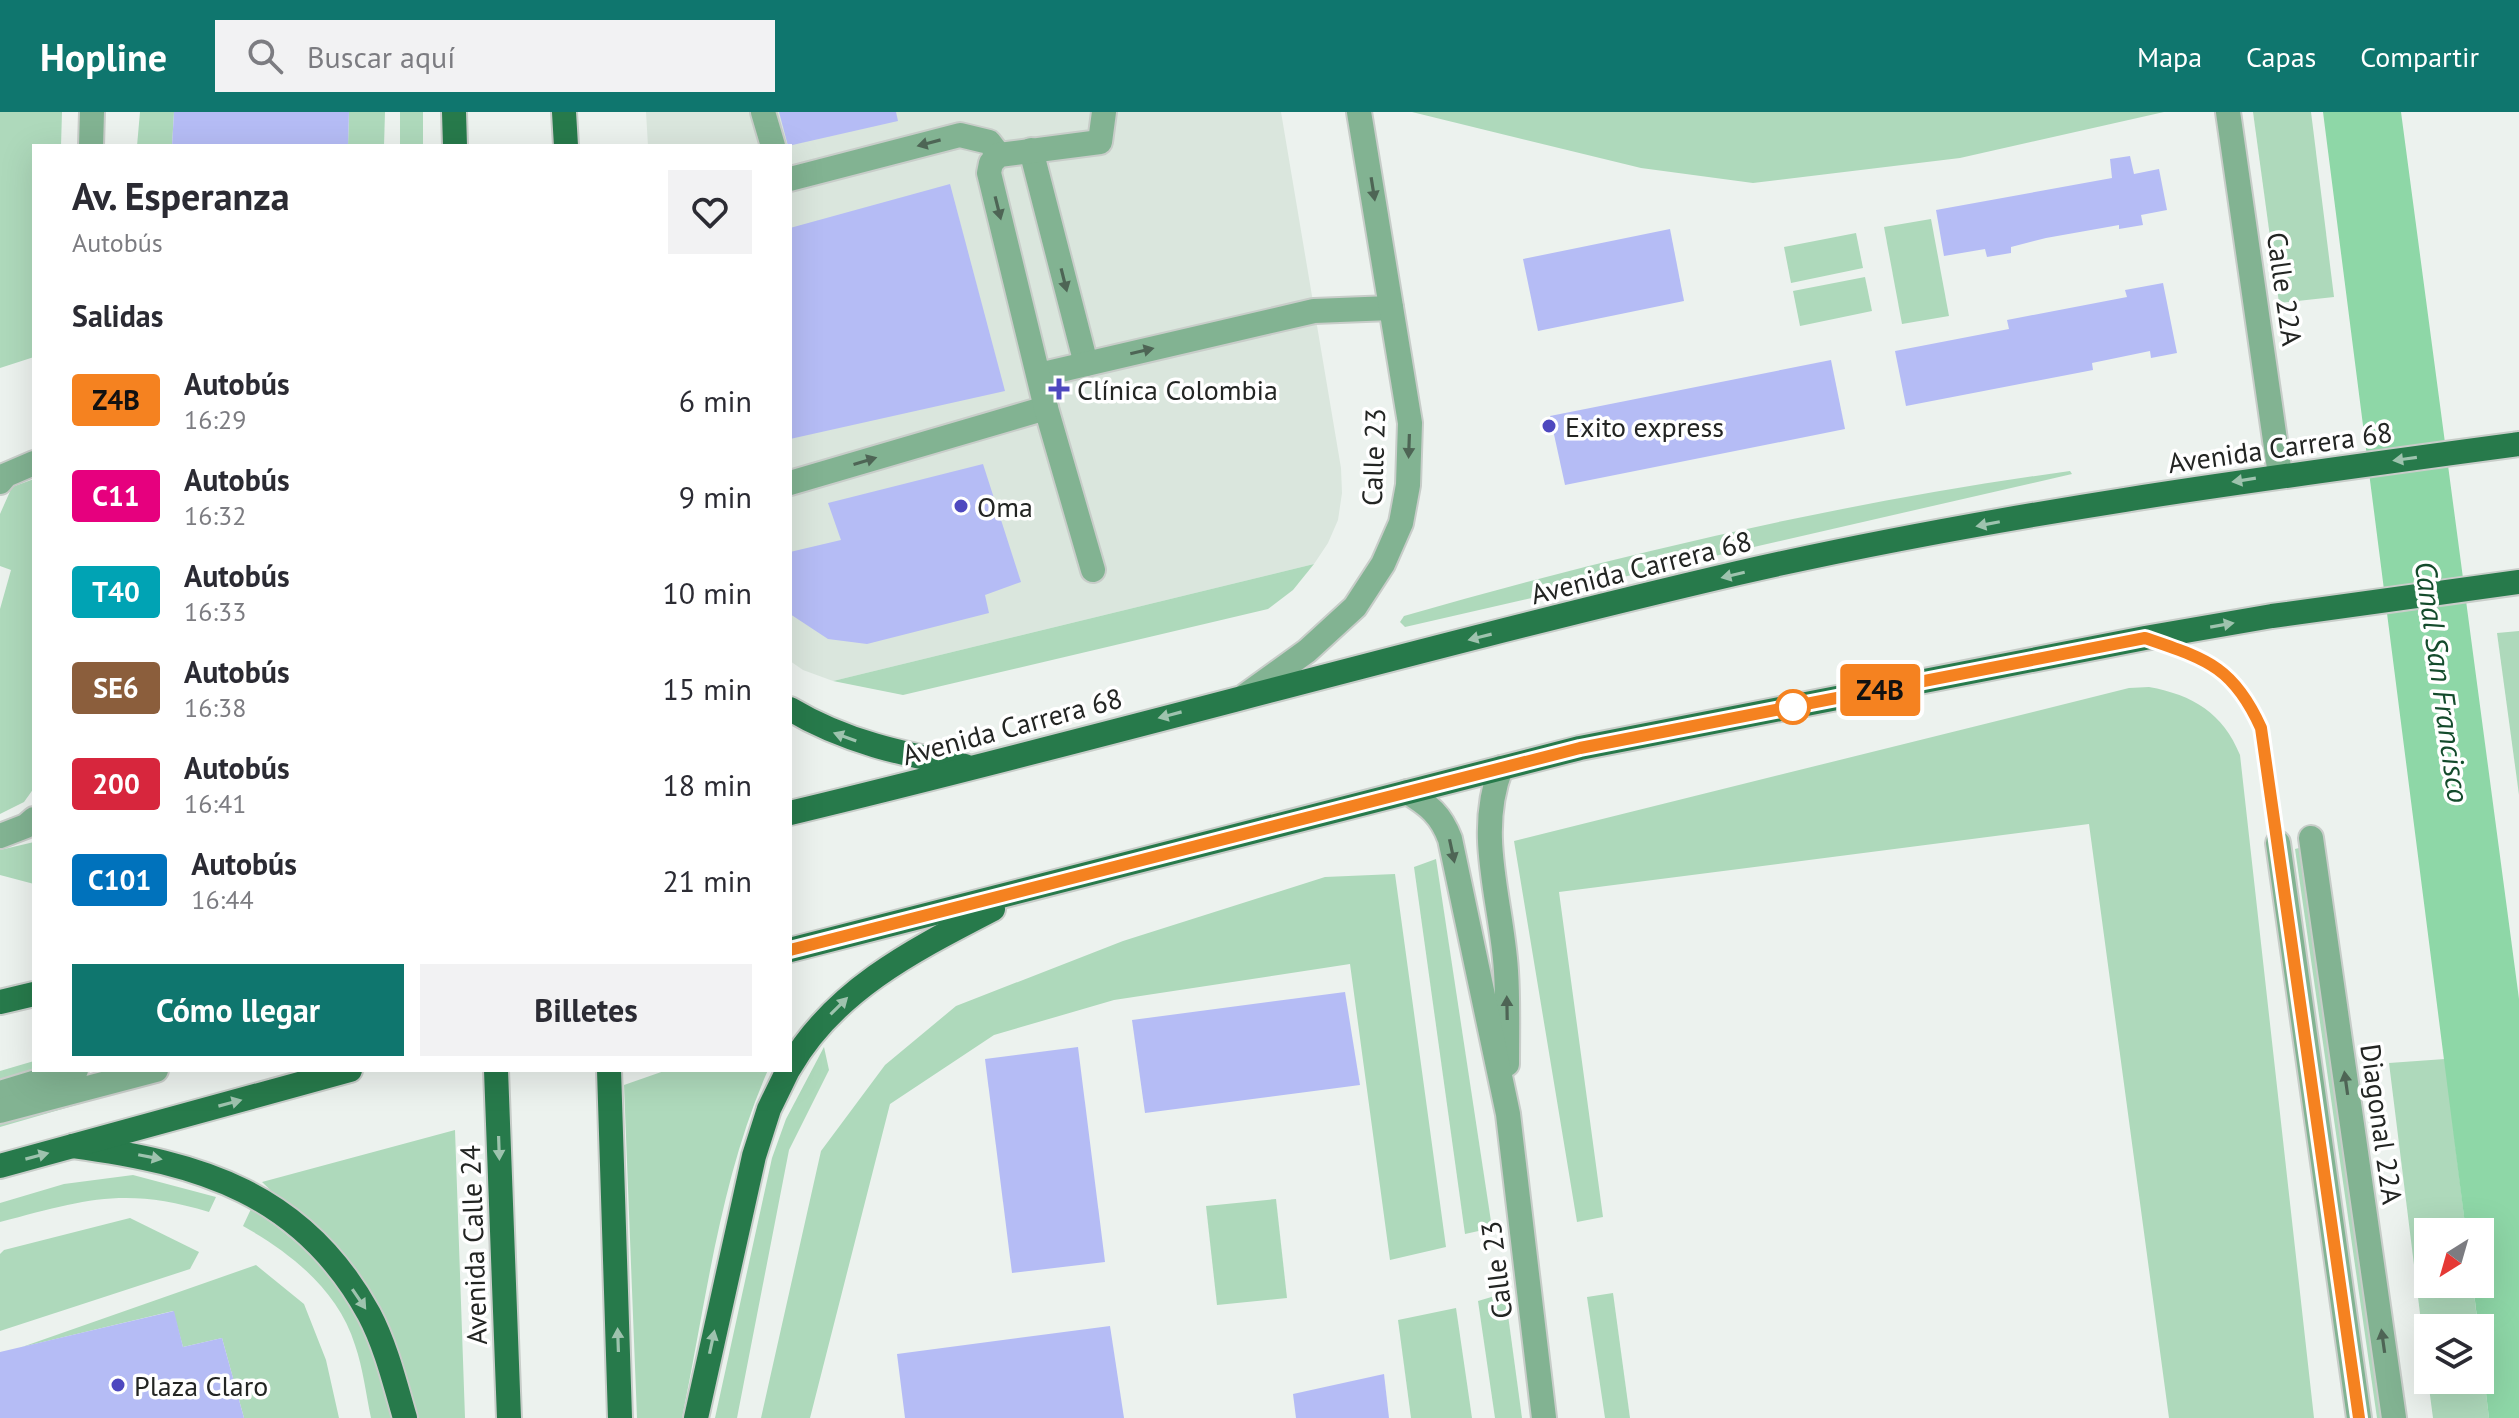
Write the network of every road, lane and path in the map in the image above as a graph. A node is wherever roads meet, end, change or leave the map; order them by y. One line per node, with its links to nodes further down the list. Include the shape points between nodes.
1 (92, 112): 8 (street)
2 (454, 112): 9 (main road)
3 (564, 112): 10 (main road)
4 (763, 112): 11 (street)
5 (1104, 112): 12 (street, via 1100,142)
6 (1359, 112): 15 (street, Calle 23, one-way to 15)
7 (2228, 112): 21 (street, Calle 22A)
8 (91, 144)
9 (455, 144)
10 (566, 144)
11 (772, 144)
12 (1031, 150): 13 (street); 16 (street, one-way to 16)
13 (999, 155): 14 (street, one-way to 14, via 989,142 960,135); 17 (street, one-way to 17, via 989,173)
14 (792, 178)
15 (1391, 308): 16 (street, one-way to 15, via 1314,311); 26 (street, Calle 23, one-way to 26, via 1410,423 1401,523 1355,607 1307,651)
16 (1086, 364): 17 (street)
17 (1039, 375): 18 (street)
18 (1046, 408): 23 (street, one-way to 18); 24 (street)
19 (2519, 444): 21 (main road, Avenida Carrera 68, one-way to 21)
20 (32, 464): 22 (street)
21 (2280, 475): 26 (main road, Avenida Carrera 68, one-way to 26, via 2020,517 1740,573)
22 (0, 482)
23 (792, 482)
24 (1093, 570)
25 (2519, 582): 29 (main road, one-way to 25, via 2145,638)
26 (1246, 695): 28 (main road, Avenida Carrera 68, one-way to 28)
27 (792, 710): 28 (main road, one-way to 27, via 857,741)
28 (975, 768): 31 (main road, Avenida Carrera 68)
29 (1501, 768): 30 (main road); 49 (street, Calle 23, one-way to 29, via 1506,970 1488,831)
30 (1407, 792): 36 (main road); 49 (street, Calle 23, one-way to 49, via 1429,805 1450,839)
31 (792, 813)
32 (32, 821): 33 (street)
33 (0, 836)
34 (2311, 838): 58 (street, Diagonal 22A, one-way to 34)
35 (2278, 843): 57 (street)
36 (1031, 889): 37 (main road); 40 (main road, one-way to 36, via 854,991 917,949)
37 (793, 949)
38 (32, 994): 39 (main road)
39 (0, 1002)
40 (792, 1064)
41 (138, 1072): 46 (street)
42 (343, 1072): 50 (main road, one-way to 42)
43 (496, 1072): 53 (main road, Avenida Calle 24, one-way to 53)
44 (609, 1072): 54 (main road, one-way to 44)
45 (787, 1072): 55 (main road, one-way to 45, via 754,1156)
46 (64, 1080): 47 (street); 48 (street)
47 (0, 1093)
48 (0, 1111)
49 (1508, 1114): 56 (street, Calle 23)
50 (73, 1146): 51 (main road, one-way to 50); 52 (main road, one-way to 52, via 196,1169 244,1190 304,1231 339,1269 369,1315)
51 (0, 1166)
52 (405, 1418)
53 (509, 1418)
54 (620, 1418)
55 (696, 1418)
56 (1544, 1418)
57 (2359, 1418)
58 (2394, 1418)

